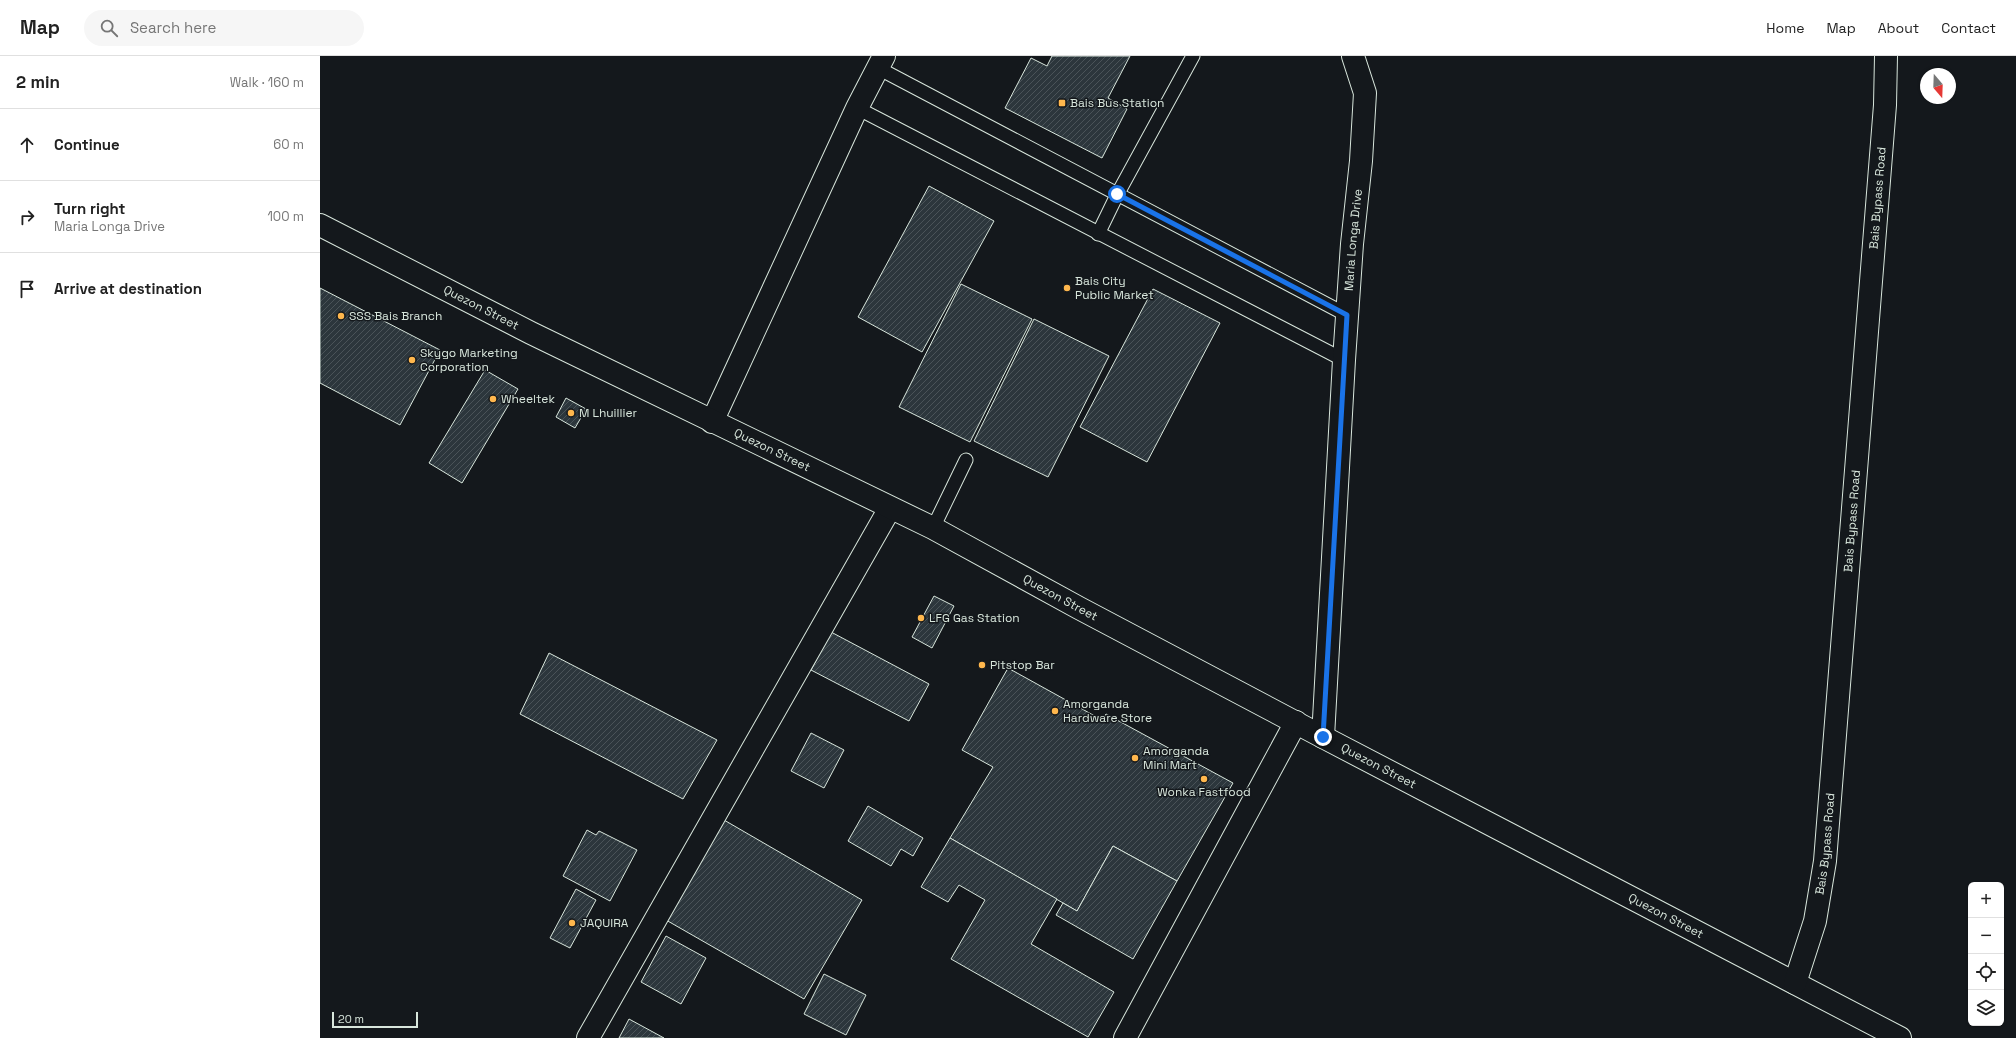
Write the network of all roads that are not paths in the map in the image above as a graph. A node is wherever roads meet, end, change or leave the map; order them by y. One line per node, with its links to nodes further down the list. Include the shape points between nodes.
1 (1192, 56): 6 (lane)
2 (1353, 56): 9 (main road, Maria Longa Drive, via 1365,93)
3 (1886, 56): 17 (main road, Bais Bypass Road, via 1884,121 1825,861 1815,921)
4 (881, 62): 5 (main road); 6 (lane)
5 (857, 108): 8 (lane); 11 (main road)
6 (1117, 194): 8 (lane); 9 (lane)
7 (320, 225): 11 (main road, Quezon Street)
8 (1098, 234): 10 (lane)
9 (1347, 315): 10 (main road, Maria Longa Drive)
10 (1344, 360): 16 (main road, Maria Longa Drive)
11 (712, 422): 13 (main road, Quezon Street)
12 (966, 460): 14 (lane)
13 (890, 508): 14 (main road, Quezon Street); 18 (main road)
14 (933, 528): 15 (main road, Quezon Street)
15 (1296, 722): 16 (main road, Quezon Street); 19 (main road)
16 (1323, 737): 17 (main road, Quezon Street)
17 (1795, 983): 20 (main road, Quezon Street)
18 (588, 1038)
19 (1125, 1038)
20 (1900, 1038)

